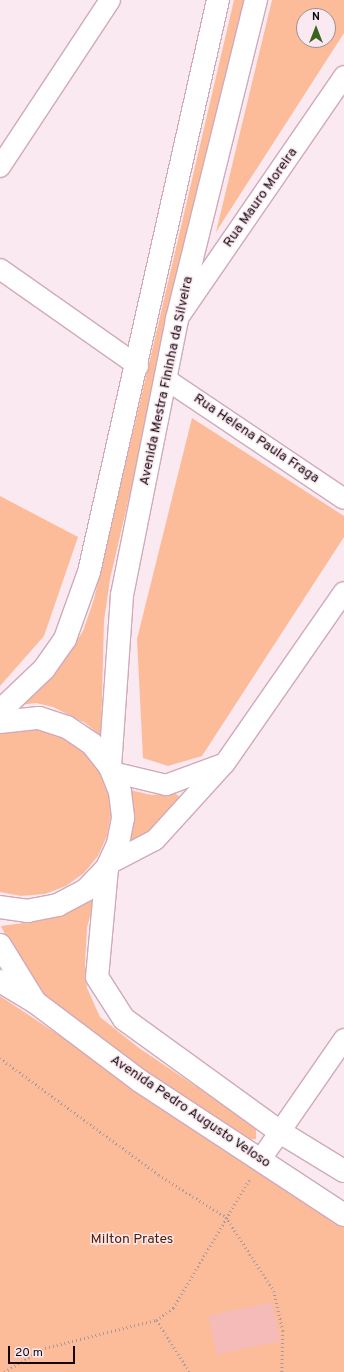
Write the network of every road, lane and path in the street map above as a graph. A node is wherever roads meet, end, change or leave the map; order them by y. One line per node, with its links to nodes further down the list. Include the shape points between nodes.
1 (110, 0): 5 (street)
2 (218, 0): 8 (main road)
3 (256, 0): 7 (main road, Avenida Mestra Fininha da Silveira)
4 (344, 76): 7 (street, Rua Mauro Moreira)
5 (0, 167)
6 (0, 269): 8 (street)
7 (177, 319): 9 (main road, Avenida Mestra Fininha da Silveira)
8 (138, 366): 12 (main road, via 89,572 65,639 44,669)
9 (167, 380): 10 (street, Rua Helena Paula Fraga); 15 (main road, Avenida Mestra Fininha da Silveira, via 122,595)
10 (344, 499)
11 (344, 592): 14 (street)
12 (0, 711)
13 (0, 722): 15 (main road, via 39,718 67,727 92,744)
14 (225, 763): 15 (street, via 166,785); 16 (street, via 155,840)
15 (111, 769): 16 (main road, via 120,792 123,818 118,844)
16 (108, 866): 18 (main road, via 86,890 58,905); 25 (main road, via 97,977 124,1019)
17 (0, 907): 18 (main road)
18 (28, 911): 19 (main road)
19 (0, 918)
20 (0, 945): 22 (main road, Avenida Pedro Augusto Veloso)
21 (0, 981): 22 (main road)
22 (34, 1002): 26 (main road, Avenida Pedro Augusto Veloso, via 140,1081)
23 (344, 1039): 25 (street)
24 (0, 1058): 29 (path, via 159,1175)
25 (280, 1132): 26 (street); 27 (main road)
26 (261, 1159): 28 (main road, Avenida Pedro Augusto Veloso); 29 (path)
27 (344, 1171)
28 (344, 1215)
29 (226, 1217): 30 (path, via 173,1308); 33 (path, via 274,1291 283,1331)
30 (156, 1320): 31 (path, via 45,1348); 32 (path)
31 (4, 1372)
32 (189, 1372)
33 (282, 1372)

